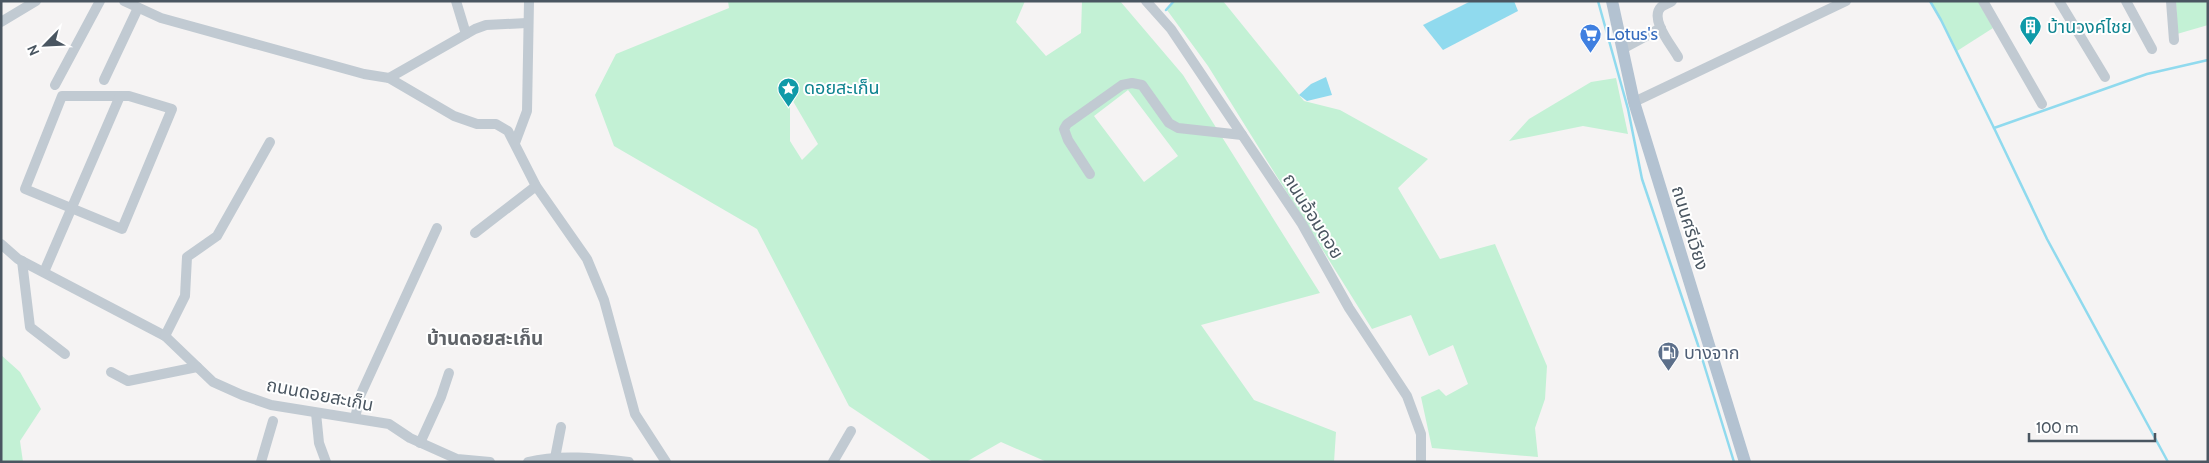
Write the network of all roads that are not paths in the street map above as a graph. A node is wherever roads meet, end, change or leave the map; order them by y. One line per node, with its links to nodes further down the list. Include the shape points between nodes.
1 (36, 1): 15 (street)
2 (100, 1): 26 (street)
3 (124, 1): 14 (street)
4 (456, 1): 18 (street)
5 (529, 1): 16 (street)
6 (1146, 1): 30 (street, ถนนอ้อมดอย, via 1170,29)
7 (1612, 1): 20 (main road, ถนนศรีเวียง)
8 (1672, 1): 17 (street, via 1660,8 1657,16)
9 (1846, 1): 28 (street)
10 (1983, 1): 29 (street)
11 (2059, 1): 24 (street)
12 (2126, 1): 21 (street)
13 (2171, 1): 19 (street)
14 (138, 8): 23 (street, via 161,18); 25 (street)
15 (1, 22)
16 (527, 23): 18 (street, via 486,25); 32 (street, via 527,111)
17 (1661, 28): 20 (street); 22 (street)
18 (466, 34): 23 (street)
19 (2174, 40)
20 (1622, 49): 28 (main road, ถนนศรีเวียง)
21 (2152, 49)
22 (1678, 58)
23 (389, 78): 32 (street, via 454,116 477,124 496,124 508,131)
24 (2105, 78)
25 (104, 80)
26 (54, 85)
27 (120, 96): 35 (street); 35 (street, via 62,96 24,189); 35 (street, via 172,109 122,229)
28 (1634, 102): 61 (main road, ถนนศรีเวียง)
29 (2042, 104)
30 (1242, 135): 33 (street, via 1178,128 1169,123 1142,85 1122,85 1064,128); 60 (street, ถนนอ้อมดอย, via 1302,224 1349,308 1407,396 1421,434)
31 (270, 142): 41 (street, via 217,236 187,257 185,296)
32 (515, 143): 34 (street)
33 (1090, 174)
34 (536, 186): 37 (street); 58 (street, via 587,259 604,300 635,414)
35 (71, 209): 40 (street)
36 (437, 228): 47 (street, via 360,396)
37 (475, 233)
38 (1, 244): 39 (street, ถนนดอยสะเก็น)
39 (22, 261): 40 (street, ถนนดอยสะเก็น); 42 (street, via 30,327)
40 (44, 272): 41 (street, ถนนดอยสะเก็น)
41 (165, 336): 43 (street, ถนนดอยสะเก็น)
42 (65, 354)
43 (198, 367): 44 (street, via 128,381); 46 (street, ถนนดอยสะเก็น, via 213,382 242,395 271,405)
44 (111, 372)
45 (450, 373): 51 (street)
46 (316, 413): 47 (street, ถนนดอยสะเก็น); 55 (street)
47 (354, 418): 51 (street, ถนนดอยสะเก็น, via 389,424)
48 (273, 421): 54 (street)
49 (561, 426): 52 (street)
50 (851, 431): 59 (street)
51 (420, 443): 56 (street, ถนนดอยสะเก็น, via 456,459)
52 (555, 458): 53 (street); 57 (street)
53 (531, 461)
54 (261, 462)
55 (326, 462)
56 (490, 462)
57 (629, 462)
58 (666, 462)
59 (833, 462)
60 (1420, 462)
61 (1745, 462)

